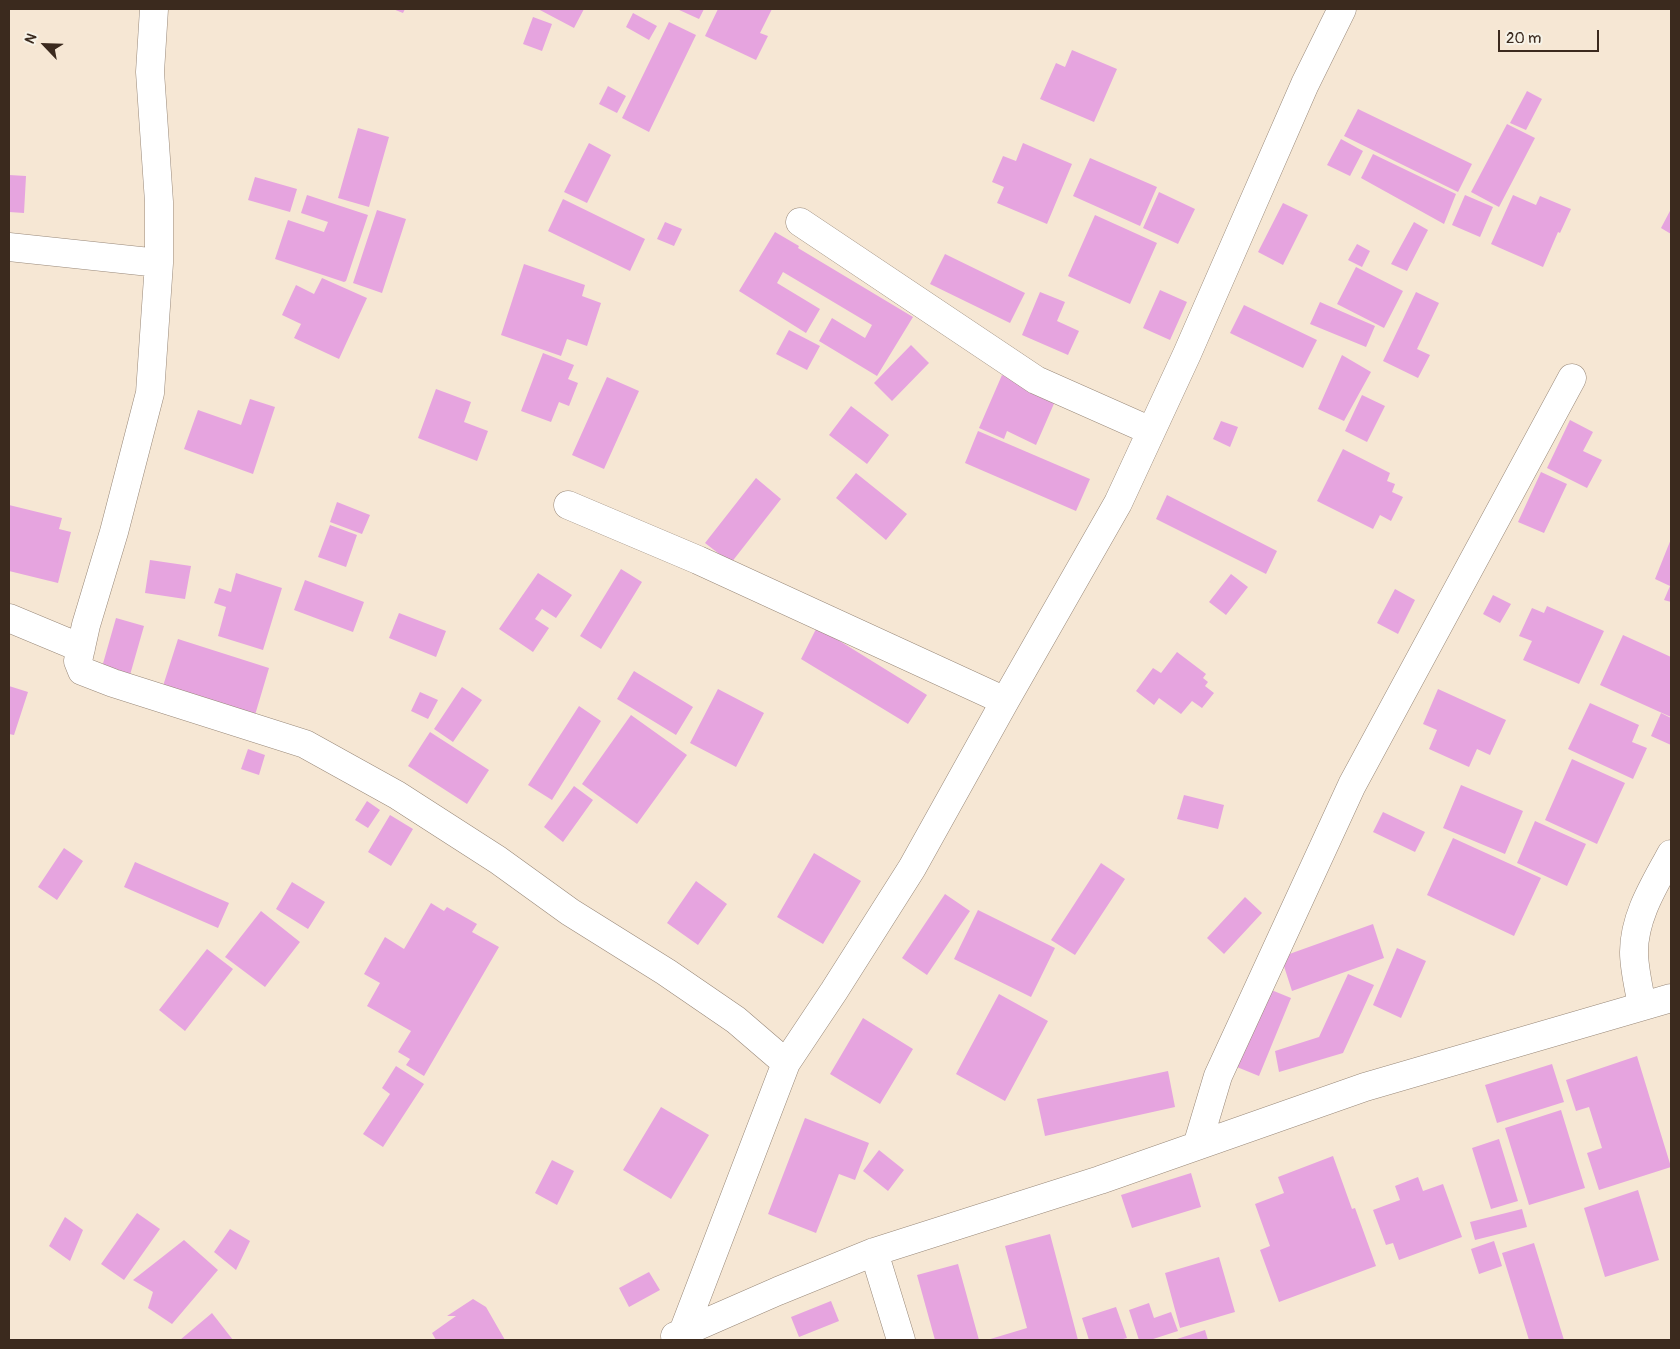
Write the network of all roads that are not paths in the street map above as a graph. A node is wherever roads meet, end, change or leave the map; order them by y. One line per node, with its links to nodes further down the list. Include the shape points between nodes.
1 (154, 9): 5 (street, via 150,72 159,202)
2 (1342, 9): 7 (street, via 1305,84)
3 (800, 222): 7 (street, via 1036,380)
4 (9, 247): 5 (street)
5 (159, 263): 10 (street, via 150,392)
6 (1572, 378): 16 (street, via 1352,786 1218,1076)
7 (1151, 431): 11 (street, via 1118,503)
8 (568, 505): 11 (street, via 698,560)
9 (9, 618): 10 (street)
10 (81, 648): 15 (street, via 78,661 82,671 305,744 398,795 736,1020)
11 (1004, 701): 15 (street, via 912,868)
12 (1671, 854): 14 (street, via 1650,892 1636,930 1634,951)
13 (1671, 998): 14 (street)
14 (1642, 1006): 16 (street, via 1365,1088)
15 (786, 1063): 18 (street)
16 (1197, 1146): 17 (street)
17 (874, 1252): 18 (street); 19 (street)
18 (675, 1336)
19 (901, 1340)

